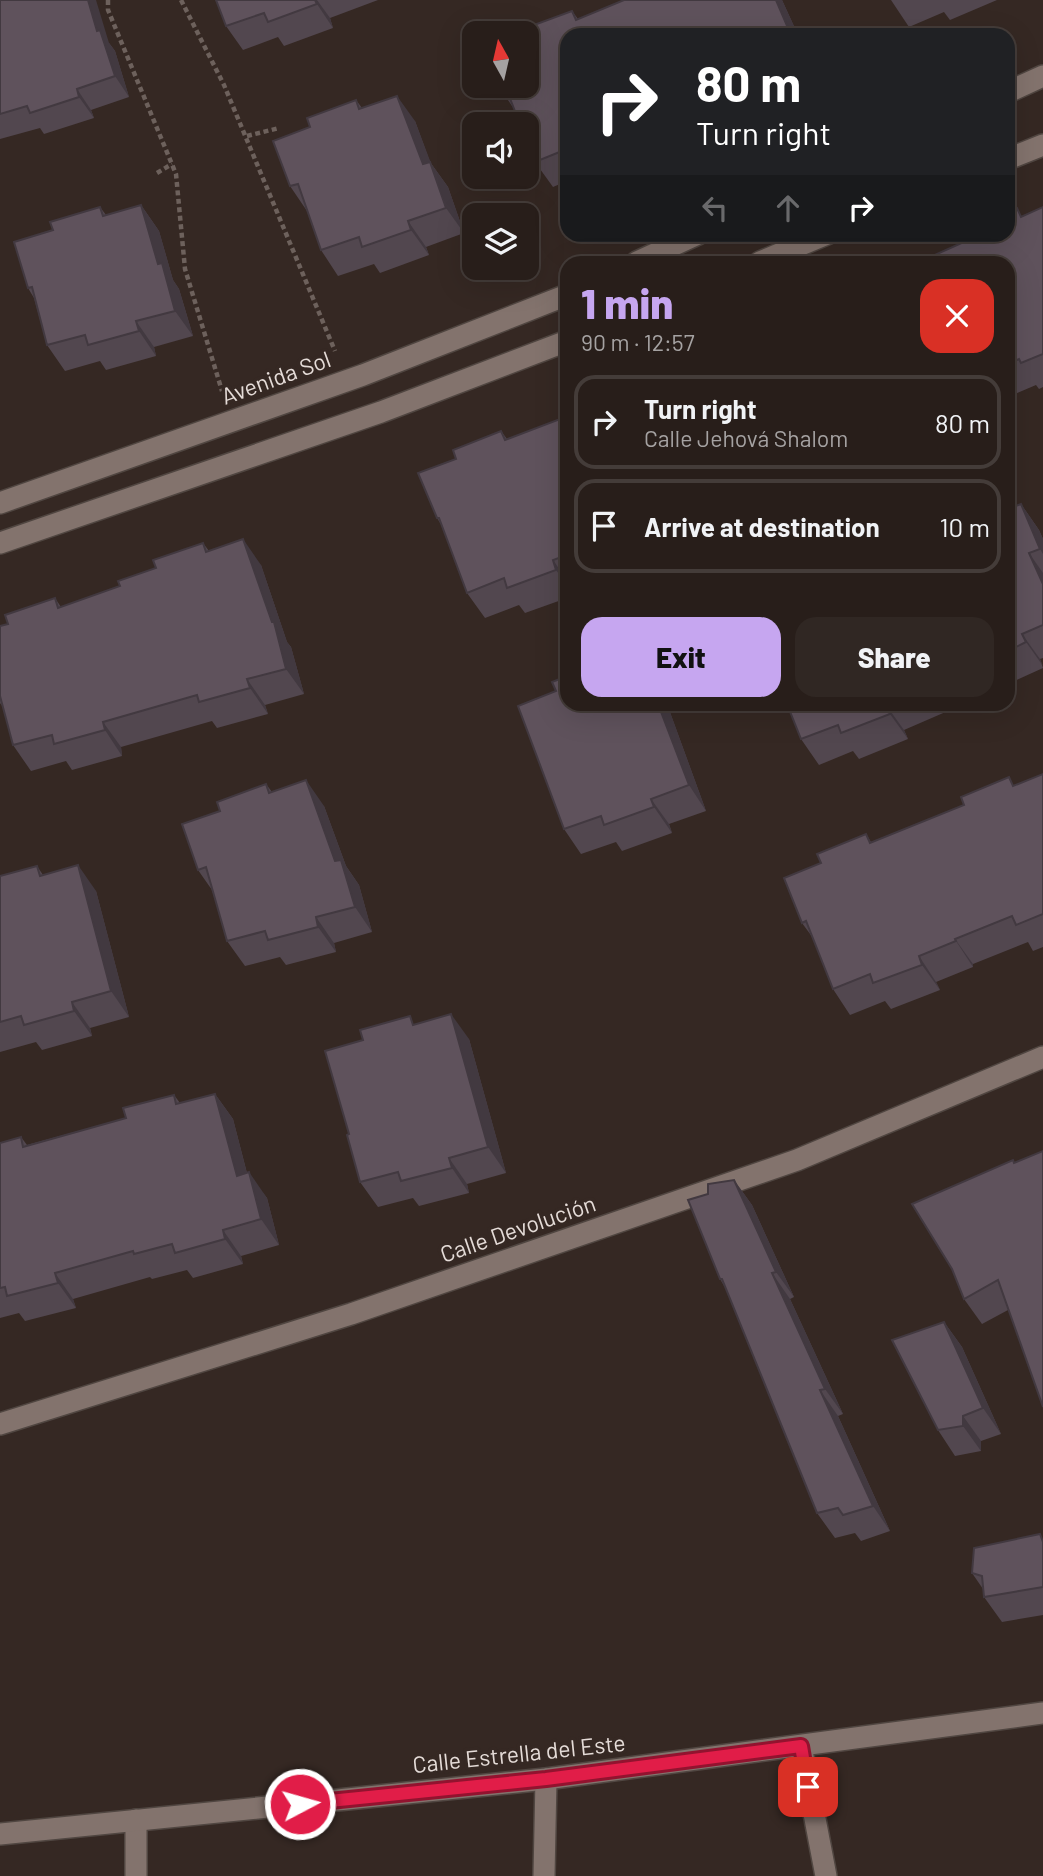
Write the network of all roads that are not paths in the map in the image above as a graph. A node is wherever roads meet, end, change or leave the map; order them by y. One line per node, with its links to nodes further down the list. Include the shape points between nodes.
1 (1043, 76): 2 (street)
2 (1015, 89)
3 (1043, 145): 4 (street)
4 (1015, 156)
5 (681, 242): 7 (street)
6 (808, 242): 8 (street)
7 (650, 256)
8 (774, 256)
9 (557, 307): 11 (street, Avenida Sol)
10 (560, 344): 13 (street, via 381,412)
11 (46, 488): 12 (street, Avenida Sol); 13 (street)
12 (0, 503)
13 (59, 522): 14 (street)
14 (0, 543)
15 (1043, 1057): 16 (street, Calle Devolución, via 797,1160 351,1314)
16 (0, 1424)
17 (1043, 1713): 18 (street, Calle Estrella del Este)
18 (801, 1746): 19 (street, Calle Estrella del Este); 24 (street)
19 (546, 1779): 20 (street, Calle Estrella del Este); 23 (street)
20 (136, 1820): 21 (street, Calle Estrella del Este); 22 (street)
21 (0, 1834)
22 (136, 1876)
23 (544, 1876)
24 (826, 1876)

